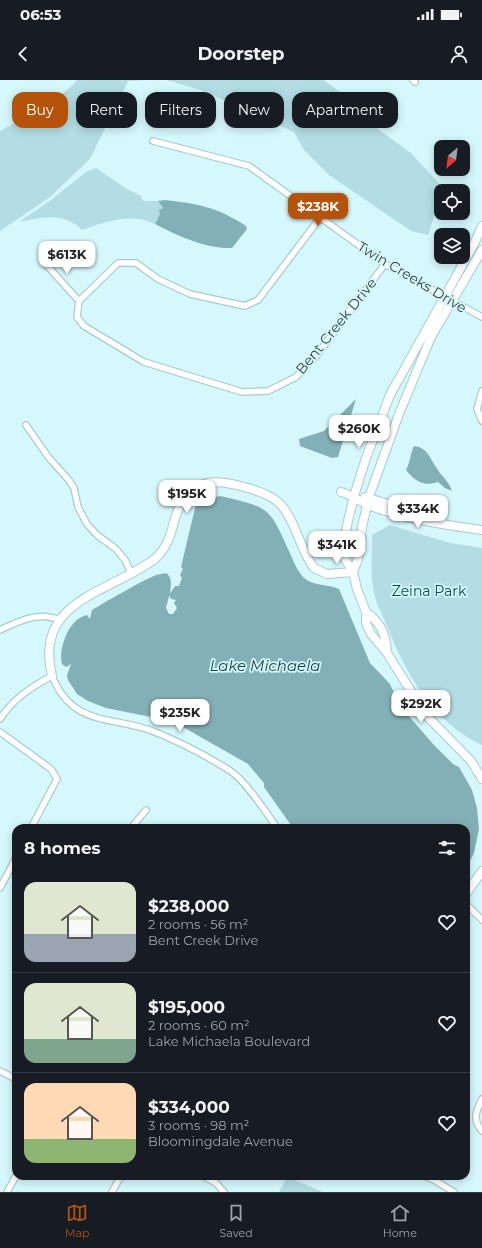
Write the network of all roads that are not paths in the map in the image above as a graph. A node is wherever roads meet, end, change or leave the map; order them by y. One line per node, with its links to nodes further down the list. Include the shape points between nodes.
1 (153, 141): 2 (street, Twin Creeks Drive, via 249,166)
2 (320, 218): 6 (street, Twin Creeks Drive); 8 (street, via 258,300 245,306 190,294 158,279 136,263 118,263)
3 (482, 226): 7 (street)
4 (482, 250): 9 (street)
5 (43, 261): 8 (street)
6 (385, 264): 7 (street, Twin Creeks Drive); 8 (street, Bent Creek Drive, via 311,361 296,377 268,391 242,392 144,362 84,326 76,317)
7 (444, 296): 9 (street, Twin Creeks Drive); 15 (street, via 390,395)
8 (79, 301)
9 (452, 301): 10 (street, Twin Creeks Drive); 16 (street, via 427,345 394,426)
10 (482, 317)
11 (482, 391): 12 (street, via 477,409)
12 (482, 421)
13 (26, 425): 19 (street, via 48,458 68,478 74,488 78,507 88,524 126,560)
14 (341, 492): 15 (street)
15 (354, 496): 16 (street); 18 (street, via 344,550 345,559)
16 (368, 501): 17 (street); 18 (street, via 358,559)
17 (478, 529)
18 (353, 572): 19 (street, via 332,574 317,570 309,561 289,517 279,503 264,493 231,483 218,482 204,484 188,493 179,508 171,537 164,549 151,562); 20 (street, via 356,589)
19 (131, 573): 21 (street, via 75,603)
20 (366, 612): 23 (street, via 369,631); 23 (street, via 383,630)
21 (59, 620): 22 (street, via 47,616 26,619); 24 (street, via 49,650)
22 (0, 630)
23 (387, 653): 27 (street, via 422,711 478,766)
24 (52, 676): 25 (street, via 22,694); 31 (street, via 62,696 79,711 93,718 159,734 228,769 246,785)
25 (0, 719)
26 (0, 732): 29 (street, via 51,769 57,779)
27 (482, 778)
28 (146, 810): 30 (street)
29 (34, 824)
30 (134, 824)
31 (274, 824)
32 (12, 866): 34 (street)
33 (482, 871): 35 (street)
34 (0, 888)
35 (470, 888)
36 (470, 908): 37 (street)
37 (482, 920)
38 (0, 1071): 39 (street)
39 (12, 1077)
40 (482, 1099): 41 (street, via 475,1113 476,1122)
41 (482, 1131)
42 (14, 1180): 46 (street)
43 (119, 1180): 47 (street)
44 (212, 1180): 48 (street)
45 (434, 1180): 49 (street)
46 (7, 1192)
47 (112, 1192)
48 (224, 1192)
49 (454, 1192)

